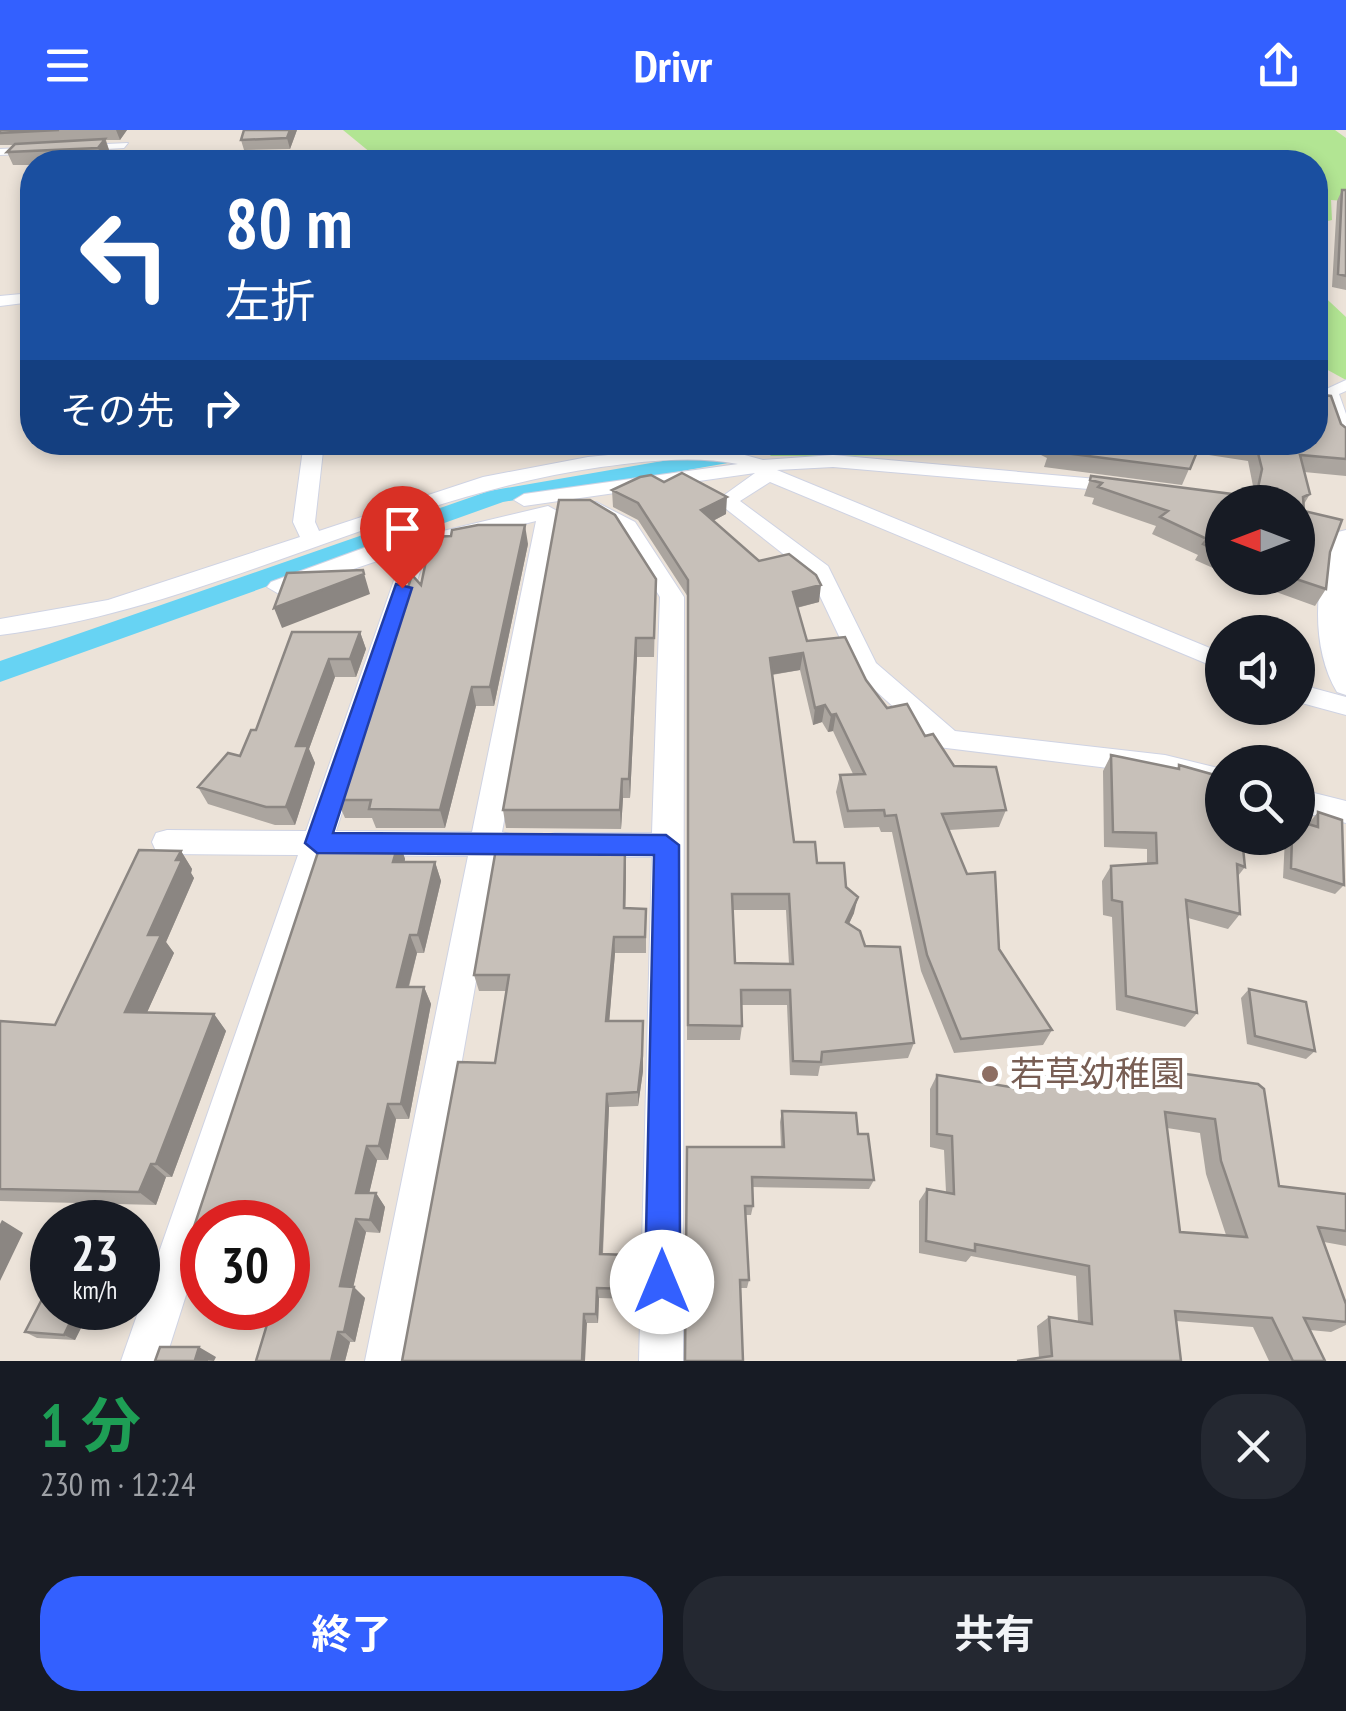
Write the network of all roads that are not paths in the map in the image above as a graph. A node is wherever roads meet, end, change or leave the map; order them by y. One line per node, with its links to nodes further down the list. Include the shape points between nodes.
1 (134, 130): 2 (street)
2 (124, 146): 3 (street); 4 (street)
3 (41, 150)
4 (121, 150)
5 (1346, 385): 6 (street, via 1329,392)
6 (1346, 439)
7 (312, 455): 14 (street, via 304,522)
8 (671, 455): 14 (street, via 484,483)
9 (736, 455): 10 (street)
10 (765, 470): 11 (street, via 833,462); 15 (street, via 515,502); 18 (street); 22 (street, via 726,500 820,571 866,668 948,740)
11 (1151, 488)
12 (548, 512): 15 (street); 27 (street); 28 (street, via 596,508 627,527 672,597)
13 (1341, 531): 19 (street, via 1333,660)
14 (313, 540): 17 (street, via 114,606)
15 (410, 546): 16 (street); 26 (street)
16 (279, 587)
17 (0, 627)
18 (1205, 655)
19 (1346, 686)
20 (1315, 698): 21 (street)
21 (1346, 706)
22 (1205, 776)
23 (1315, 804): 24 (street)
24 (1346, 812)
25 (167, 842): 26 (street)
26 (317, 843): 27 (street); 29 (street)
27 (485, 844): 28 (street); 30 (street)
28 (666, 845): 31 (street)
29 (142, 1361)
30 (387, 1361)
31 (661, 1361)

